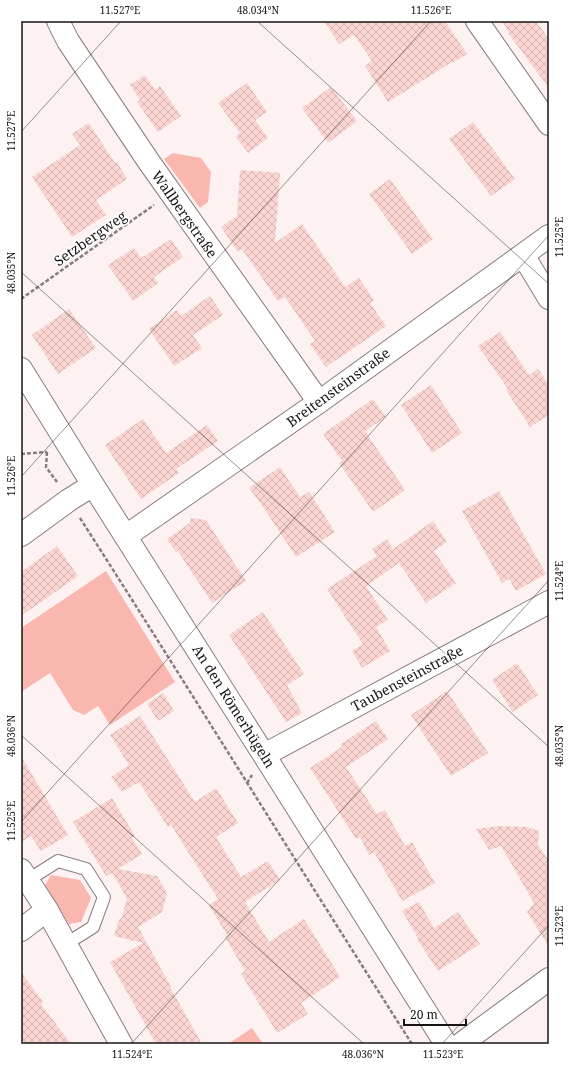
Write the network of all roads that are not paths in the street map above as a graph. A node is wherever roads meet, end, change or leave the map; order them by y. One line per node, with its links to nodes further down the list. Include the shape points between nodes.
1 (58, 21): 8 (street, Wallbergstraße, via 68,41 171,194)
2 (476, 21): 3 (street)
3 (549, 124)
4 (549, 236): 5 (street, Breitensteinstraße)
5 (522, 255): 6 (street); 8 (street, Breitensteinstraße)
6 (549, 298)
7 (21, 369): 9 (street, An den Römerhügeln)
8 (319, 402): 11 (street, Breitensteinstraße)
9 (93, 485): 10 (street); 11 (street, An den Römerhügeln)
10 (21, 535)
11 (126, 536): 13 (street, An den Römerhügeln)
12 (549, 602): 13 (street, Taubensteinstraße)
13 (264, 755): 20 (street, An den Römerhügeln)
14 (24, 875): 15 (street); 17 (lane, via 58,861 86,869 104,897 93,927)
15 (47, 910): 16 (street); 17 (street)
16 (21, 930)
17 (66, 944): 19 (street)
18 (549, 979): 21 (street)
19 (121, 1044)
20 (446, 1044)
21 (461, 1044)

